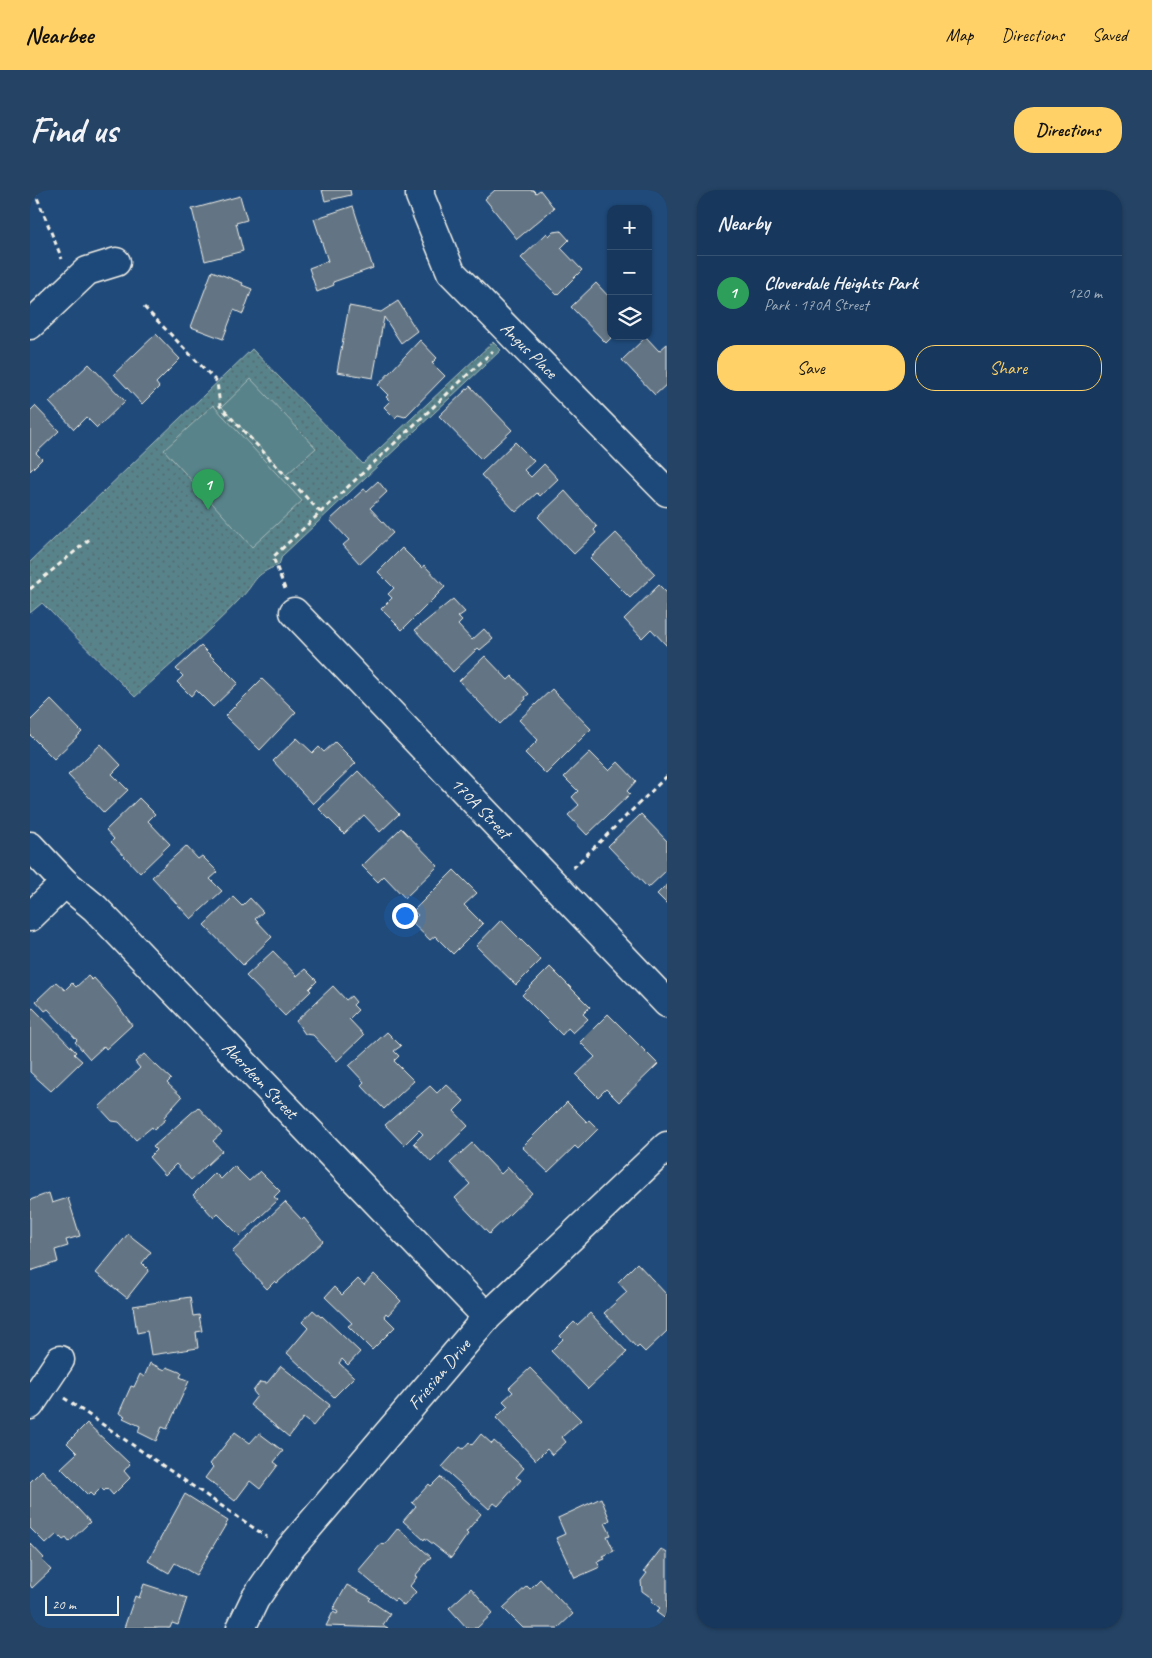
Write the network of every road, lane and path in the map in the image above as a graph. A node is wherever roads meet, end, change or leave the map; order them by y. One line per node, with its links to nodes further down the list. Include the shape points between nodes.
1 (34, 190): 4 (path)
2 (420, 190): 7 (street, Angus Place, via 451,272)
3 (116, 262): 6 (street, via 87,271)
4 (65, 267)
5 (144, 307): 9 (path, via 217,382 220,406)
6 (30, 325)
7 (512, 333): 8 (street, Angus Place); 9 (path)
8 (667, 492)
9 (320, 513): 12 (path, via 273,557)
10 (92, 537): 11 (path)
11 (30, 589)
12 (294, 612): 16 (street, 170A Street)
13 (667, 776): 16 (path)
14 (30, 846): 15 (street, Aberdeen Street)
15 (65, 883): 17 (street); 20 (street, Aberdeen Street, via 95,908)
16 (555, 886): 18 (street, 170A Street)
17 (30, 916)
18 (667, 1003)
19 (667, 1146): 20 (street, Friesian Drive)
20 (487, 1317): 24 (street, Friesian Drive, via 288,1552 255,1599)
21 (55, 1368): 22 (street); 23 (path, via 60,1396)
22 (30, 1405)
23 (272, 1540)
24 (241, 1628)

